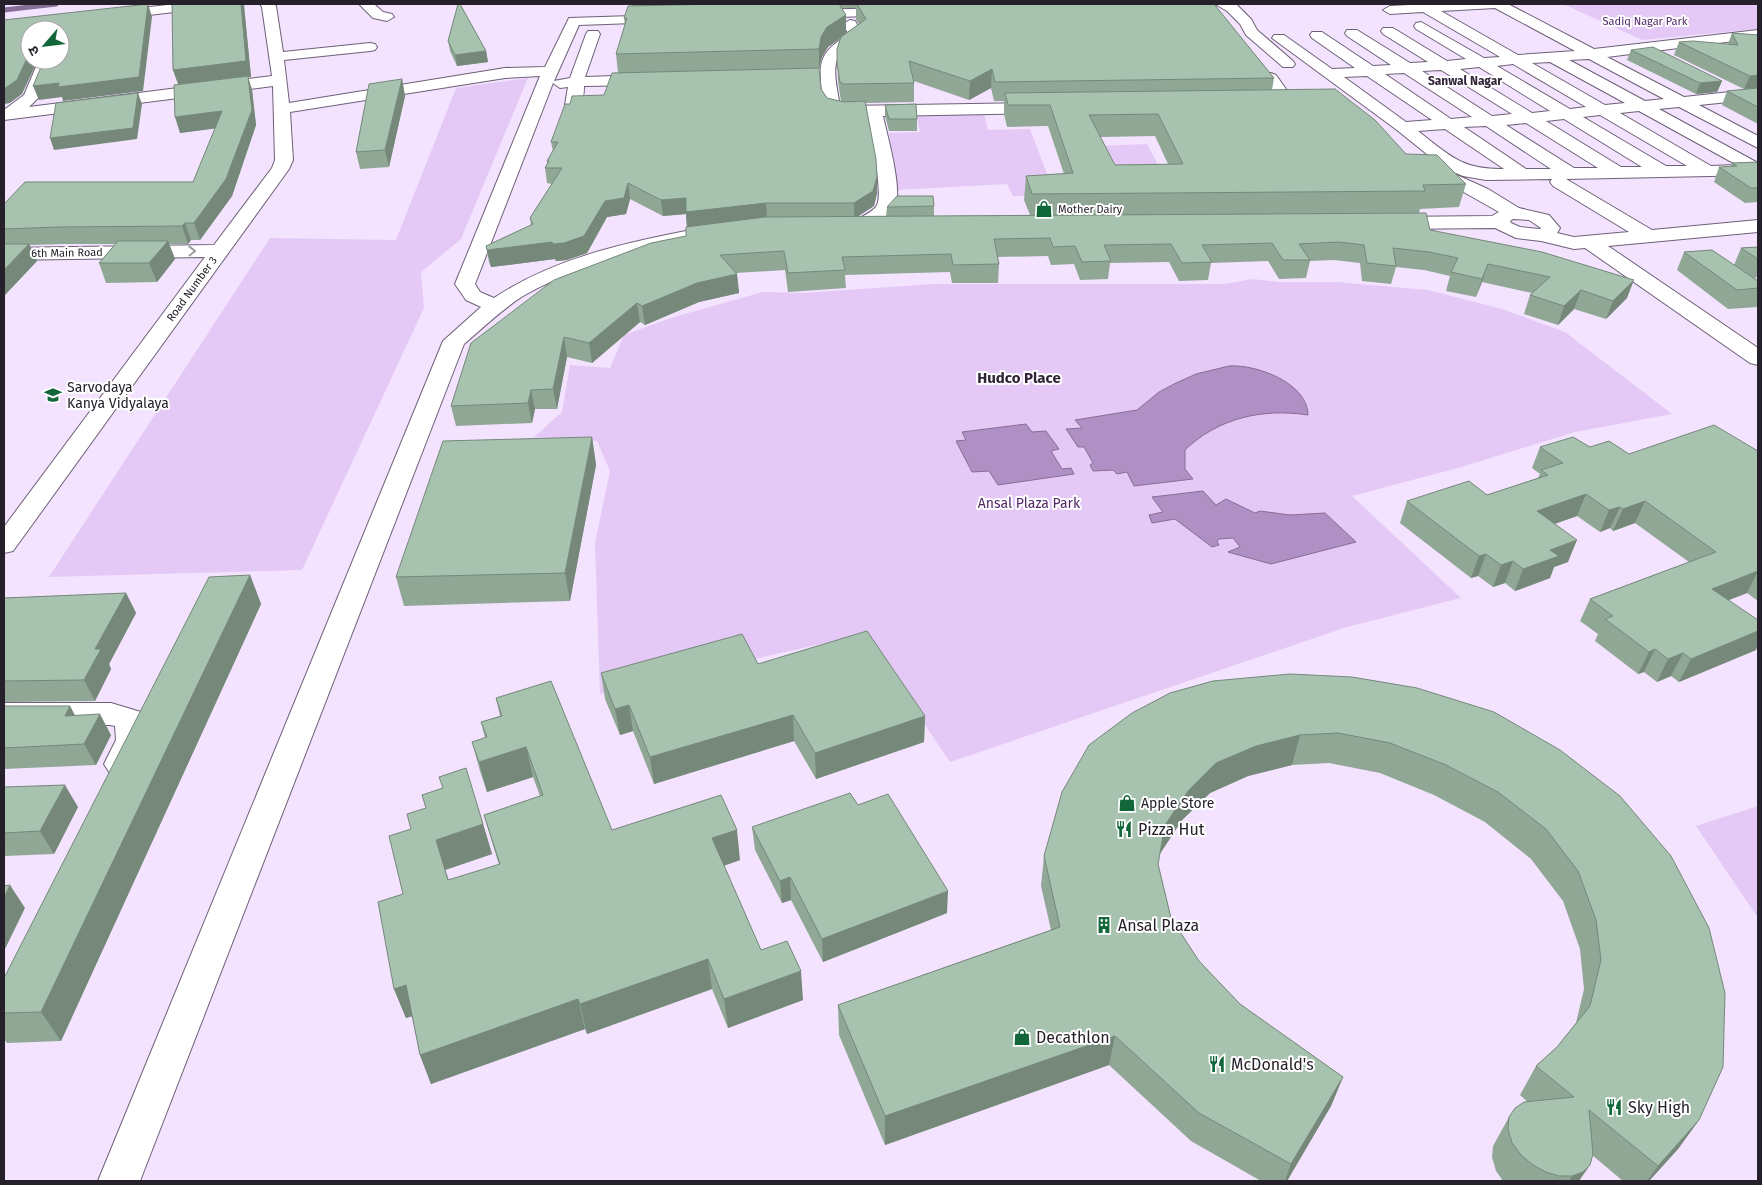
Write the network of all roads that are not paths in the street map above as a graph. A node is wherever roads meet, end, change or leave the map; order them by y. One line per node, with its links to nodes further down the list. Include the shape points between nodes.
1 (208, 4): 15 (street)
2 (267, 4): 30 (street, Road Number 3)
3 (366, 4): 16 (street, via 378,15)
4 (1214, 4): 19 (street)
5 (1222, 4): 20 (street, via 1232,8 1246,22)
6 (1235, 4): 20 (street)
7 (1493, 4): 9 (street)
8 (1498, 4): 29 (street)
9 (1460, 6): 11 (street); 18 (street)
10 (1385, 7): 11 (street); 33 (street)
11 (1426, 8): 32 (street)
12 (904, 12): 13 (street)
13 (843, 13): 14 (street); 55 (street, via 857,36 836,49 821,76 835,108)
14 (794, 14)
15 (101, 16)
16 (387, 17)
17 (676, 18): 40 (street, via 576,15)
18 (1483, 19)
19 (1222, 20)
20 (1248, 29): 48 (street, via 1297,75 1265,73)
21 (1388, 31): 35 (street)
22 (1352, 33): 36 (street)
23 (593, 34): 43 (street)
24 (1758, 34): 28 (street)
25 (1316, 35): 38 (street)
26 (1279, 38): 39 (street)
27 (370, 47): 30 (street)
28 (1644, 48): 29 (street); 34 (street)
29 (1592, 54): 31 (street); 49 (street)
30 (276, 57): 42 (street, Road Number 3)
31 (1552, 57): 32 (street); 52 (street)
32 (1516, 60): 33 (street); 56 (street)
33 (1479, 62): 35 (street); 58 (street)
34 (1672, 62)
35 (1444, 65): 36 (street); 59 (street)
36 (1407, 68): 38 (street); 60 (street)
37 (42, 70): 57 (street, via 31,97)
38 (1369, 71): 39 (street); 61 (street)
39 (1330, 74): 62 (street)
40 (548, 78): 43 (street); 54 (street, via 505,73); 82 (street, via 465,284 473,296)
41 (657, 79): 43 (street)
42 (280, 80): 54 (street, Road Number 3); 57 (street)
43 (576, 82): 51 (street)
44 (1716, 83): 45 (street)
45 (1750, 95): 49 (street); 50 (street)
46 (1307, 102): 48 (street)
47 (1269, 103): 48 (street)
48 (1288, 103)
49 (1682, 103): 52 (street); 63 (street)
50 (1758, 104)
51 (573, 105)
52 (1645, 107): 56 (street); 66 (street)
53 (1052, 108): 55 (street, via 942,103)
54 (281, 109): 80 (street, Road Number 3, via 284,160)
55 (874, 111): 74 (street, via 889,200 886,208 848,227)
56 (1604, 111): 58 (street); 65 (street)
57 (7, 114)
58 (1567, 114): 59 (street); 67 (street)
59 (1529, 118): 60 (street); 68 (street)
60 (1489, 121): 61 (street); 70 (street)
61 (1449, 124): 62 (street); 69 (street)
62 (1403, 127): 69 (street, via 1450,164 1469,172)
63 (1758, 143)
64 (1424, 164): 71 (street, via 1482,193)
65 (1707, 170): 66 (street); 67 (street)
66 (1758, 170)
67 (1661, 171): 68 (street)
68 (1617, 172): 70 (street)
69 (1522, 174): 70 (street)
70 (1564, 177): 77 (street)
71 (1508, 218): 72 (street); 78 (street, via 1508,229 1516,232 1574,243)
72 (1372, 223)
73 (1758, 226): 76 (street)
74 (895, 227)
75 (705, 233): 82 (street, via 637,246 590,260 537,282)
76 (1670, 234): 77 (street); 79 (street)
77 (1649, 236): 78 (street)
78 (1591, 242): 83 (street)
79 (1693, 250)
80 (220, 251): 81 (street, 6th Main Road, one-way to 80); 84 (street, Road Number 3)
81 (4, 254)
82 (496, 306): 87 (street, via 454,341)
83 (1758, 358)
84 (4, 545)
85 (4, 714): 86 (street, via 111,714 130,720 132,740)
86 (105, 793)
87 (119, 1181)

